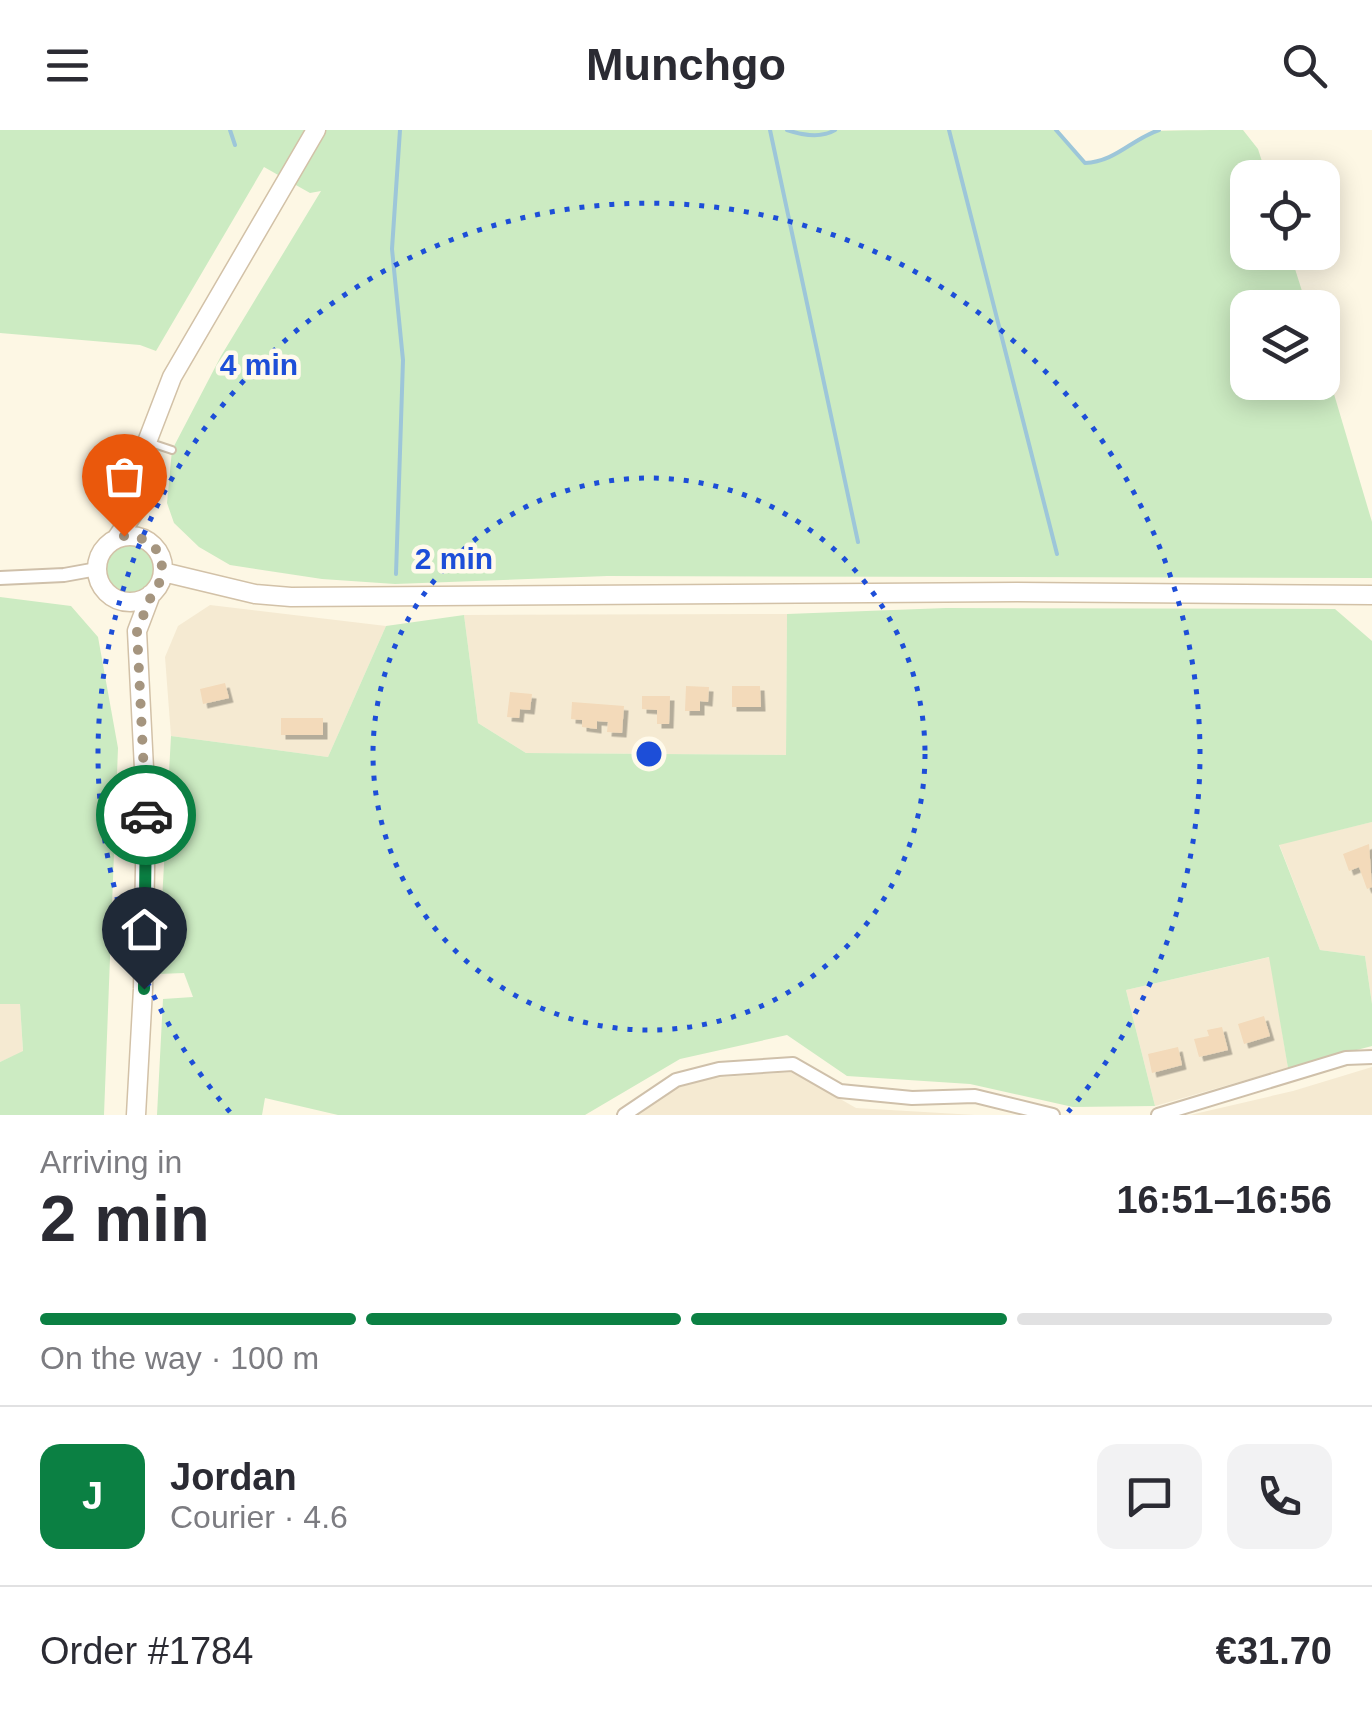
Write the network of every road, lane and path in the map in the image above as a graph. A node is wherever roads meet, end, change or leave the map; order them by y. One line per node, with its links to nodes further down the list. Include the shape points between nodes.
1 (316, 130): 2 (main road, via 172,377)
2 (147, 442): 3 (lane); 4 (main road)
3 (172, 450)
4 (138, 507): 5 (main road); 6 (main road)
5 (116, 539): 6 (main road, via 134,536); 7 (main road, via 102,551)
6 (152, 544): 8 (main road)
7 (97, 569): 9 (street); 12 (main road, via 102,587)
8 (163, 572): 10 (main road); 11 (main road, via 291,597)
9 (0, 578)
10 (152, 594): 12 (main road); 13 (main road)
11 (1372, 595)
12 (117, 599): 13 (main road)
13 (137, 631): 15 (main road, via 146,808)
14 (1372, 1056): 18 (street)
15 (136, 1115)
16 (624, 1115): 17 (street, via 676,1080 719,1069 793,1064 840,1091 975,1096)
17 (1053, 1115)
18 (1158, 1115)

